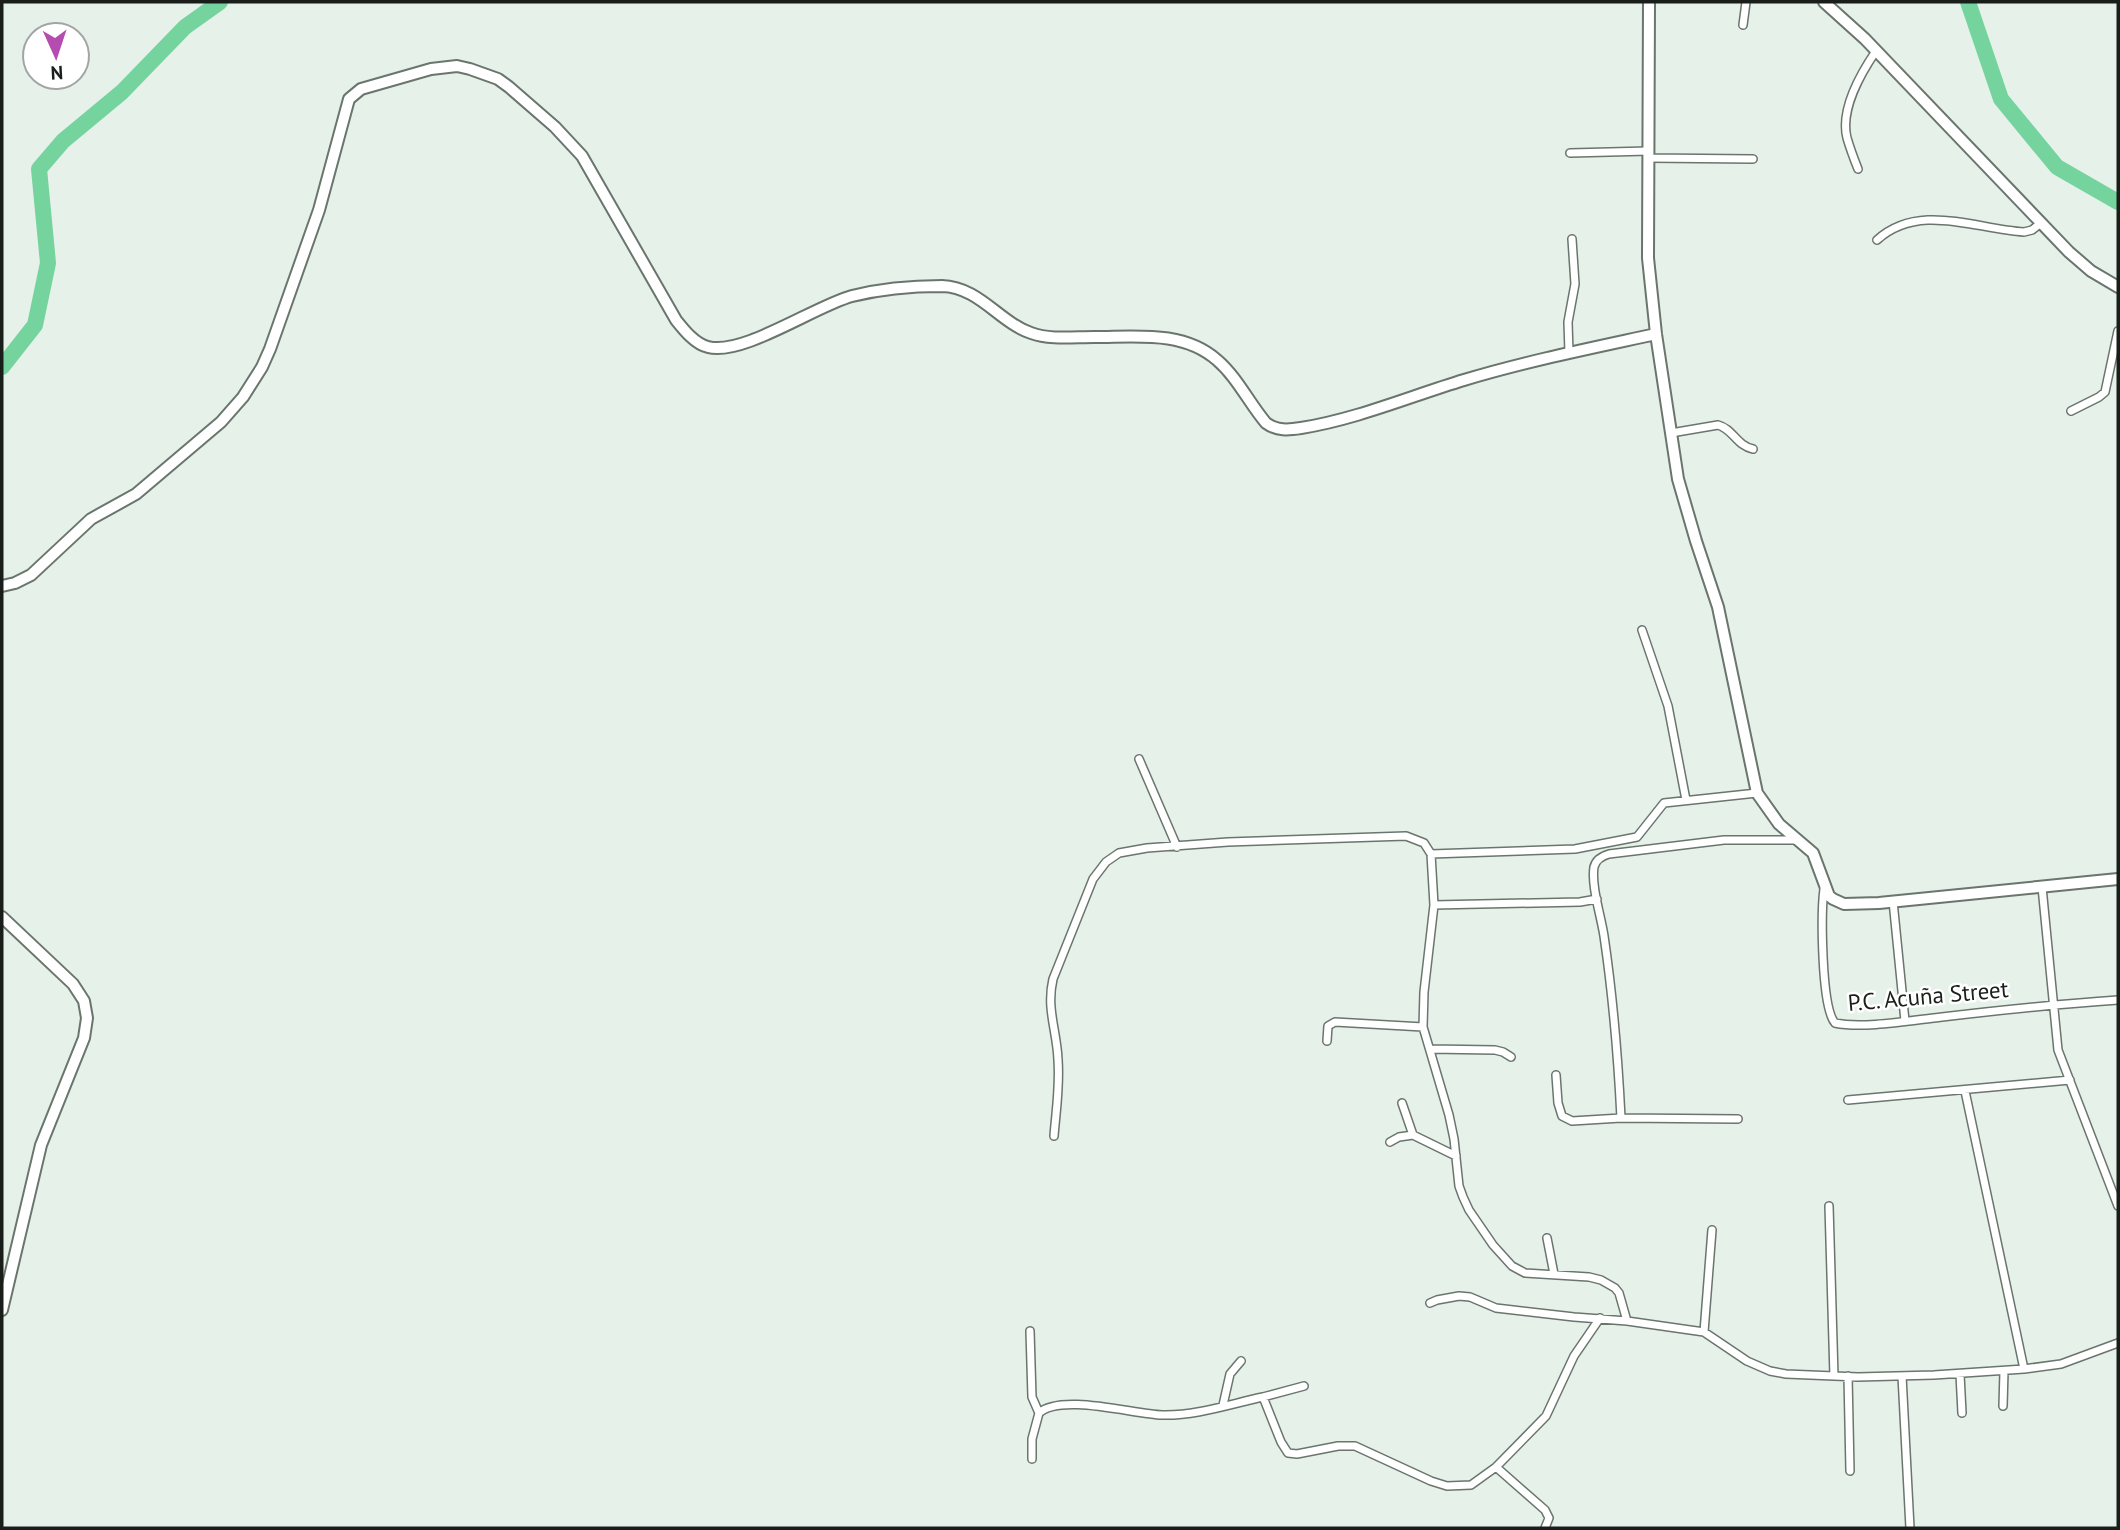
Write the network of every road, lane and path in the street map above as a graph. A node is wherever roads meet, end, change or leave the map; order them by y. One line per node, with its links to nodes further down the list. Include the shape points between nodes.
1 (1649, 2): 7 (street)
2 (1746, 2): 4 (street)
3 (1824, 2): 5 (street)
4 (1743, 24)
5 (1876, 51): 9 (street, via 1854,89 1846,125); 10 (street)
6 (1570, 153): 7 (street)
7 (1648, 155): 8 (street); 15 (street, via 1648,258)
8 (1753, 159)
9 (1858, 169)
10 (2041, 223): 12 (street, via 2024,232 1929,220 1895,227); 13 (street, via 2080,263)
11 (1572, 239): 16 (street, via 1575,284 1567,323)
12 (1877, 240)
13 (2118, 287)
14 (2118, 331): 17 (street, via 2105,392)
15 (1656, 334): 16 (street); 18 (street)
16 (1569, 352): 20 (street, via 1322,424 1287,430 1266,423 1217,360 1191,344 1159,337 1033,334 977,297 948,287 852,297 737,345 707,347 676,320 573,144 498,79 444,66 361,89 349,99 319,210 270,349 234,409 136,494 91,519 31,575)
17 (2071, 411)
18 (1671, 433): 19 (street, via 1718,425); 23 (street, via 1682,495 1718,607)
19 (1753, 449)
20 (2, 586)
21 (1642, 629): 24 (street, via 1668,706)
22 (1139, 759): 26 (street)
23 (1757, 793): 24 (street); 25 (street, via 1779,824)
24 (1686, 800): 27 (street, via 1664,803 1643,832 1633,838 1575,849)
25 (1798, 840): 30 (street, via 1813,853); 31 (street, via 1724,840 1609,854 1595,863)
26 (1177, 847): 27 (street, via 1406,836 1424,843); 50 (street, via 1119,853 1093,879 1083,902 1050,994 1058,1059)
27 (1431, 854): 33 (street)
28 (2118, 879): 29 (street)
29 (2042, 887): 32 (street); 36 (street)
30 (1824, 888): 32 (street, via 1833,900 1844,904); 37 (street, P.C. Acuña Street, via 1831,1019 1842,1024)
31 (1597, 899): 33 (street); 47 (street, via 1618,1051)
32 (1893, 901): 37 (street)
33 (1434, 905): 38 (street)
34 (2, 917): 59 (street, via 73,984 84,1001 87,1018 84,1038 41,1145)
35 (2118, 1000): 36 (street, P.C. Acuña Street)
36 (2054, 1004): 37 (street, P.C. Acuña Street); 43 (street, via 2056,1040)
37 (1905, 1021)
38 (1423, 1027): 39 (street, via 1335,1022 1328,1026); 40 (street)
39 (1327, 1041)
40 (1430, 1049): 41 (street, via 1495,1050); 52 (street)
41 (1511, 1057)
42 (1556, 1075): 47 (street, via 1562,1116 1572,1121)
43 (2070, 1080): 44 (street); 54 (street)
44 (1965, 1091): 45 (street); 66 (street)
45 (1848, 1100)
46 (1402, 1103): 49 (street)
47 (1621, 1118): 48 (street)
48 (1738, 1119)
49 (1413, 1135): 51 (street); 52 (street)
50 (1054, 1136)
51 (1390, 1142)
52 (1456, 1156): 57 (street, via 1463,1197 1493,1245 1525,1273)
53 (1829, 1206): 69 (street)
54 (2118, 1206)
55 (1712, 1230): 63 (street)
56 (1547, 1238): 57 (street)
57 (1554, 1274): 61 (street, via 1589,1277 1615,1288)
58 (1430, 1303): 60 (street, via 1459,1296 1496,1308)
59 (2, 1310)
60 (1600, 1318): 61 (street); 79 (street, via 1574,1356 1546,1416)
61 (1628, 1321): 63 (street)
62 (1030, 1331): 76 (street, via 1032,1396)
63 (1704, 1332): 69 (street, via 1770,1371)
64 (2118, 1343): 66 (street, via 2061,1364)
65 (1241, 1361): 74 (street, via 1230,1374)
66 (2024, 1370): 67 (street)
67 (2004, 1371): 68 (street); 75 (street)
68 (1960, 1374): 70 (street); 77 (street)
69 (1835, 1376): 71 (street)
70 (1902, 1376): 71 (street); 82 (street)
71 (1848, 1377): 80 (street)
72 (1304, 1386): 73 (street)
73 (1263, 1397): 74 (street); 79 (street, via 1288,1453 1355,1446 1431,1481 1457,1487 1471,1485)
74 (1223, 1405): 76 (street, via 1161,1415 1073,1405 1049,1406)
75 (2003, 1406)
76 (1039, 1413): 78 (street)
77 (1962, 1413)
78 (1032, 1459)
79 (1496, 1467): 81 (street, via 1545,1510 1549,1518)
80 (1850, 1471)
81 (1545, 1528)
82 (1910, 1528)

